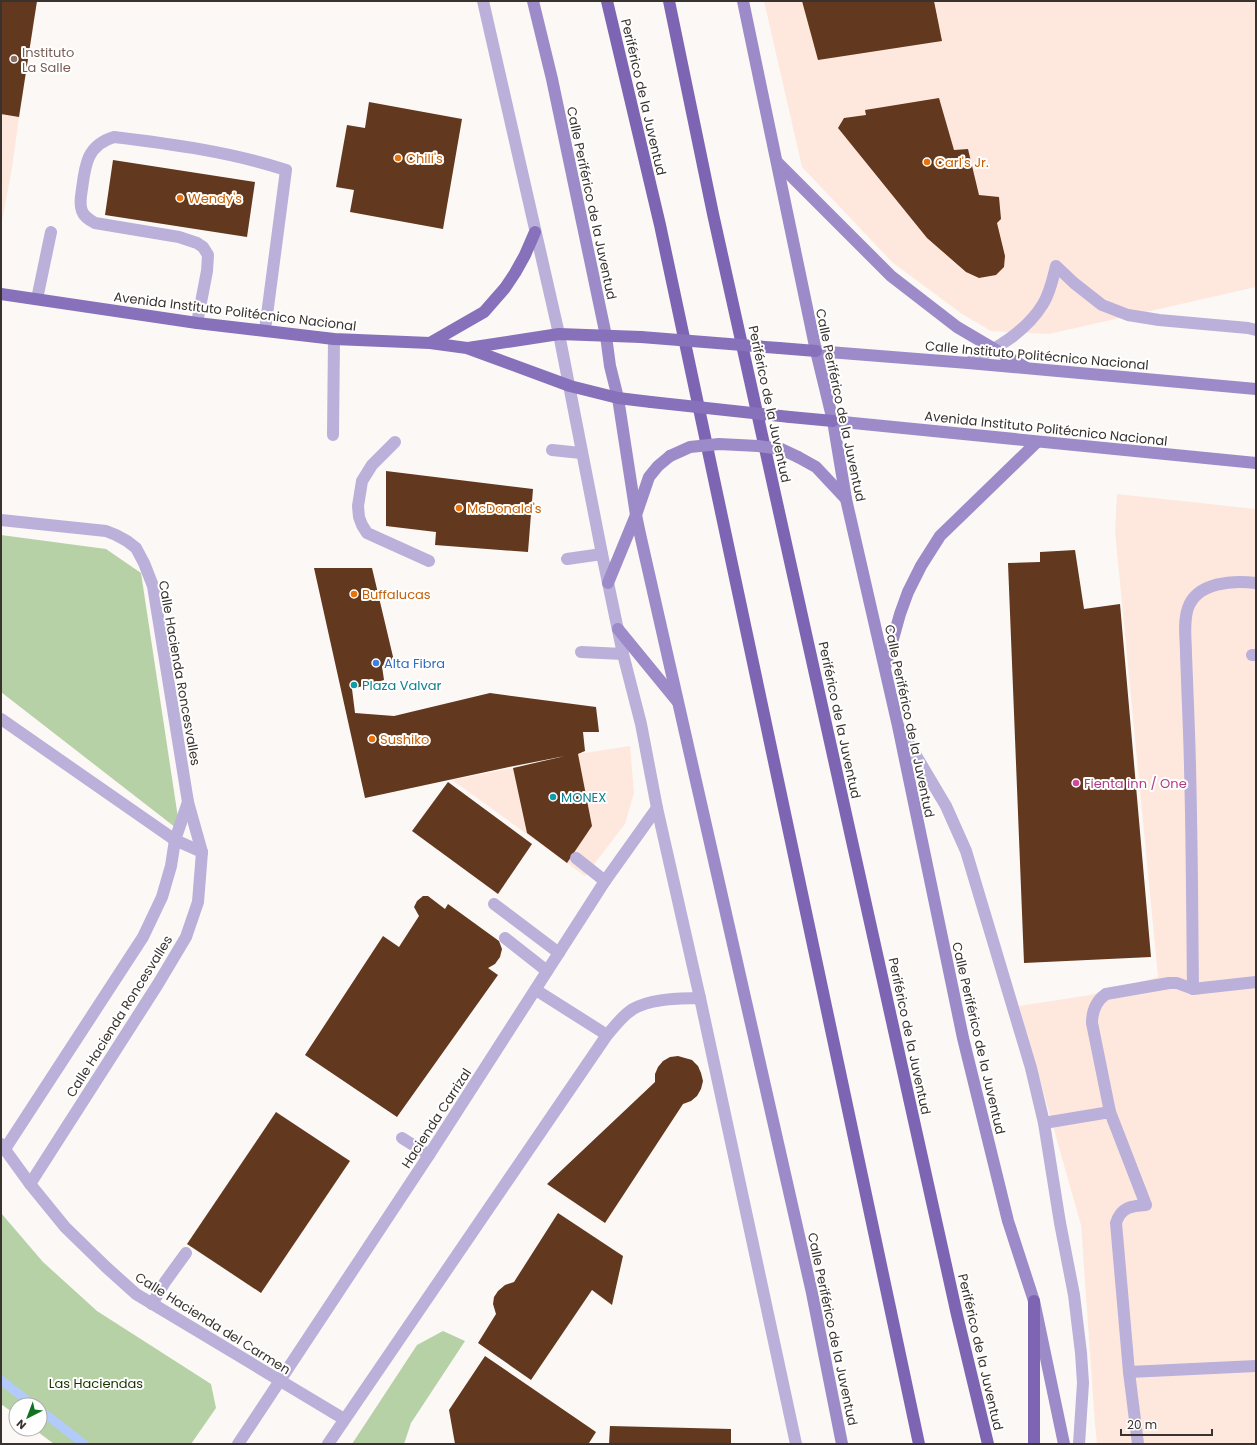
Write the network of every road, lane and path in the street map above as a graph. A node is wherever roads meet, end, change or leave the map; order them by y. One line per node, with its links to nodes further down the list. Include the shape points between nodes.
1 (483, 1): 8 (street)
2 (533, 1): 15 (main road, Calle Periférico de la Juventud)
3 (607, 1): 80 (highway, Periférico de la Juventud, via 660,225)
4 (669, 1): 81 (highway, Periférico de la Juventud, via 713,214 953,1299)
5 (743, 1): 6 (main road, Calle Periférico de la Juventud)
6 (777, 162): 19 (main road, via 891,276 957,327); 20 (main road, Calle Periférico de la Juventud)
7 (51, 232): 10 (street)
8 (535, 232): 14 (street); 17 (main road, via 515,273 484,312)
9 (1, 294): 10 (main road, Avenida Instituto Politécnico Nacional)
10 (37, 299): 11 (main road, Avenida Instituto Politécnico Nacional)
11 (197, 323): 12 (main road, Avenida Instituto Politécnico Nacional); 12 (street, via 207,271 208,256 203,247 179,238 95,223 82,212 80,204 87,159 103,140 114,137 219,153 286,170)
12 (265, 330): 16 (main road, Avenida Instituto Politécnico Nacional)
13 (1256, 330): 19 (street, via 1128,315 1102,305 1056,266 1044,303 1026,326)
14 (559, 334): 15 (main road, Avenida Instituto Politécnico Nacional); 18 (main road, Avenida Instituto Politécnico Nacional); 23 (street)
15 (606, 336): 20 (main road, Avenida Instituto Politécnico Nacional, bridge); 25 (main road, Calle Periférico de la Juventud)
16 (334, 338): 17 (main road, Avenida Instituto Politécnico Nacional); 27 (street)
17 (430, 343): 18 (main road, Avenida Instituto Politécnico Nacional)
18 (467, 348): 23 (main road, Avenida Instituto Politécnico Nacional)
19 (996, 349): 21 (street); 22 (main road)
20 (816, 351): 21 (main road, Calle Instituto Politécnico Nacional); 26 (main road, Calle Periférico de la Juventud)
21 (968, 362): 22 (main road, Calle Instituto Politécnico Nacional)
22 (1028, 368): 24 (main road, Calle Instituto Politécnico Nacional)
23 (570, 386): 25 (main road, Avenida Instituto Politécnico Nacional); 31 (street)
24 (1256, 389)
25 (618, 398): 26 (main road, Avenida Instituto Politécnico Nacional, bridge); 34 (main road, Calle Periférico de la Juventud)
26 (833, 421): 29 (main road, Avenida Instituto Politécnico Nacional); 33 (main road, Calle Periférico de la Juventud)
27 (333, 435)
28 (395, 442): 38 (street, via 372,465 362,481 358,506 362,525 367,533)
29 (1037, 442): 32 (main road, Avenida Instituto Politécnico Nacional); 44 (main road, via 940,536 908,592)
30 (552, 450): 31 (street)
31 (581, 453): 36 (street)
32 (1256, 463)
33 (846, 499): 34 (main road, bridge, via 816,467 781,449 719,444 690,448 670,456 658,466 649,476); 44 (main road, Calle Periférico de la Juventud)
34 (636, 515): 39 (main road); 45 (main road, Calle Periférico de la Juventud)
35 (1, 520): 48 (street, Calle Hacienda Roncesvalles, via 106,531 136,548 153,586)
36 (602, 554): 37 (street); 39 (street)
37 (567, 559)
38 (429, 561)
39 (608, 583): 41 (street)
40 (1256, 583): 59 (street, via 1225,583 1211,586 1199,592 1187,609 1185,628)
41 (618, 629): 43 (street); 45 (main road)
42 (581, 652): 43 (street)
43 (623, 654): 49 (street, via 641,724)
44 (884, 670): 47 (main road, Calle Periférico de la Juventud)
45 (678, 703): 79 (main road, Calle Periférico de la Juventud, via 812,1293)
46 (1, 719): 50 (street)
47 (898, 726): 64 (street, via 946,806 966,851 1031,1068); 70 (main road, Calle Periférico de la Juventud, via 963,1038 1008,1221)
48 (188, 802): 50 (street, Calle Hacienda Roncesvalles); 51 (street, Calle Hacienda Roncesvalles)
49 (657, 808): 53 (street, Hacienda Carrizal); 61 (street)
50 (175, 840): 51 (street); 66 (street, Calle Hacienda Roncesvalles, via 162,897 143,937)
51 (202, 852): 68 (street, Calle Hacienda Roncesvalles, via 198,902 186,937)
52 (576, 858): 53 (street)
53 (605, 881): 56 (street, Hacienda Carrizal)
54 (494, 904): 56 (street)
55 (505, 938): 57 (street)
56 (559, 953): 57 (street, Hacienda Carrizal)
57 (547, 971): 60 (street, Hacienda Carrizal)
58 (1256, 982): 59 (street)
59 (1193, 989): 63 (street, via 1169,983 1106,994 1099,999 1092,1015 1092,1023)
60 (536, 990): 62 (street); 67 (street, Hacienda Carrizal)
61 (700, 998): 62 (street, via 651,1002 633,1009); 78 (street)
62 (607, 1035): 75 (street)
63 (1110, 1112): 64 (street); 73 (street, via 1146,1205 1126,1209 1118,1215 1116,1223)
64 (1044, 1123): 84 (street, via 1074,1295 1081,1353 1083,1383)
65 (402, 1138): 67 (street)
66 (3, 1147): 68 (street, Calle Hacienda del Carmen)
67 (429, 1155): 74 (street, Hacienda Carrizal)
68 (30, 1184): 71 (street, Calle Hacienda del Carmen, via 65,1227 136,1294)
69 (186, 1253): 71 (street)
70 (1034, 1301): 82 (highway); 83 (main road, Calle Periférico de la Juventud)
71 (152, 1304): 74 (street, Calle Hacienda del Carmen)
72 (1256, 1366): 73 (street)
73 (1129, 1372): 85 (street)
74 (280, 1382): 75 (street, Calle Hacienda del Carmen); 76 (street, Hacienda Carrizal)
75 (344, 1419): 77 (street)
76 (238, 1444)
77 (328, 1444)
78 (796, 1444)
79 (842, 1444)
80 (919, 1444)
81 (988, 1444)
82 (1034, 1444)
83 (1064, 1444)
84 (1079, 1444)
85 (1138, 1444)

